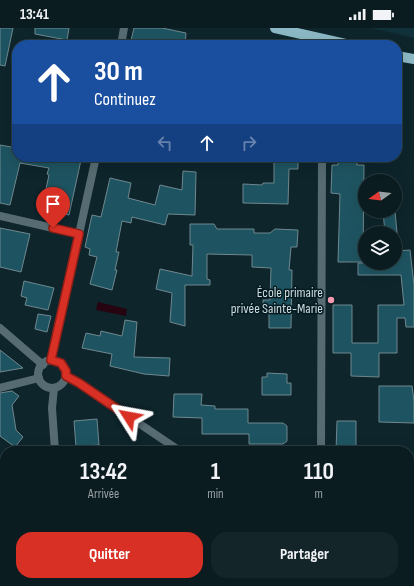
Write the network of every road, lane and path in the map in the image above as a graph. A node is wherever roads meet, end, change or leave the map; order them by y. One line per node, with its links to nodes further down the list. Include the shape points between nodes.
1 (124, 28): 3 (street)
2 (275, 28): 4 (main road)
3 (122, 40)
4 (315, 40)
5 (402, 57): 6 (main road)
6 (414, 60)
7 (95, 162): 10 (street)
8 (322, 162): 20 (street)
9 (0, 216): 10 (street)
10 (79, 234): 12 (street)
11 (0, 328): 13 (street)
12 (51, 360): 13 (street); 14 (street, via 61,363)
13 (42, 365): 15 (street)
14 (66, 376): 17 (street, via 62,384); 19 (street)
15 (39, 378): 16 (street); 17 (street, via 44,386)
16 (0, 388)
17 (54, 388): 18 (street, via 52,408)
18 (55, 446)
19 (173, 446)
20 (321, 446)

